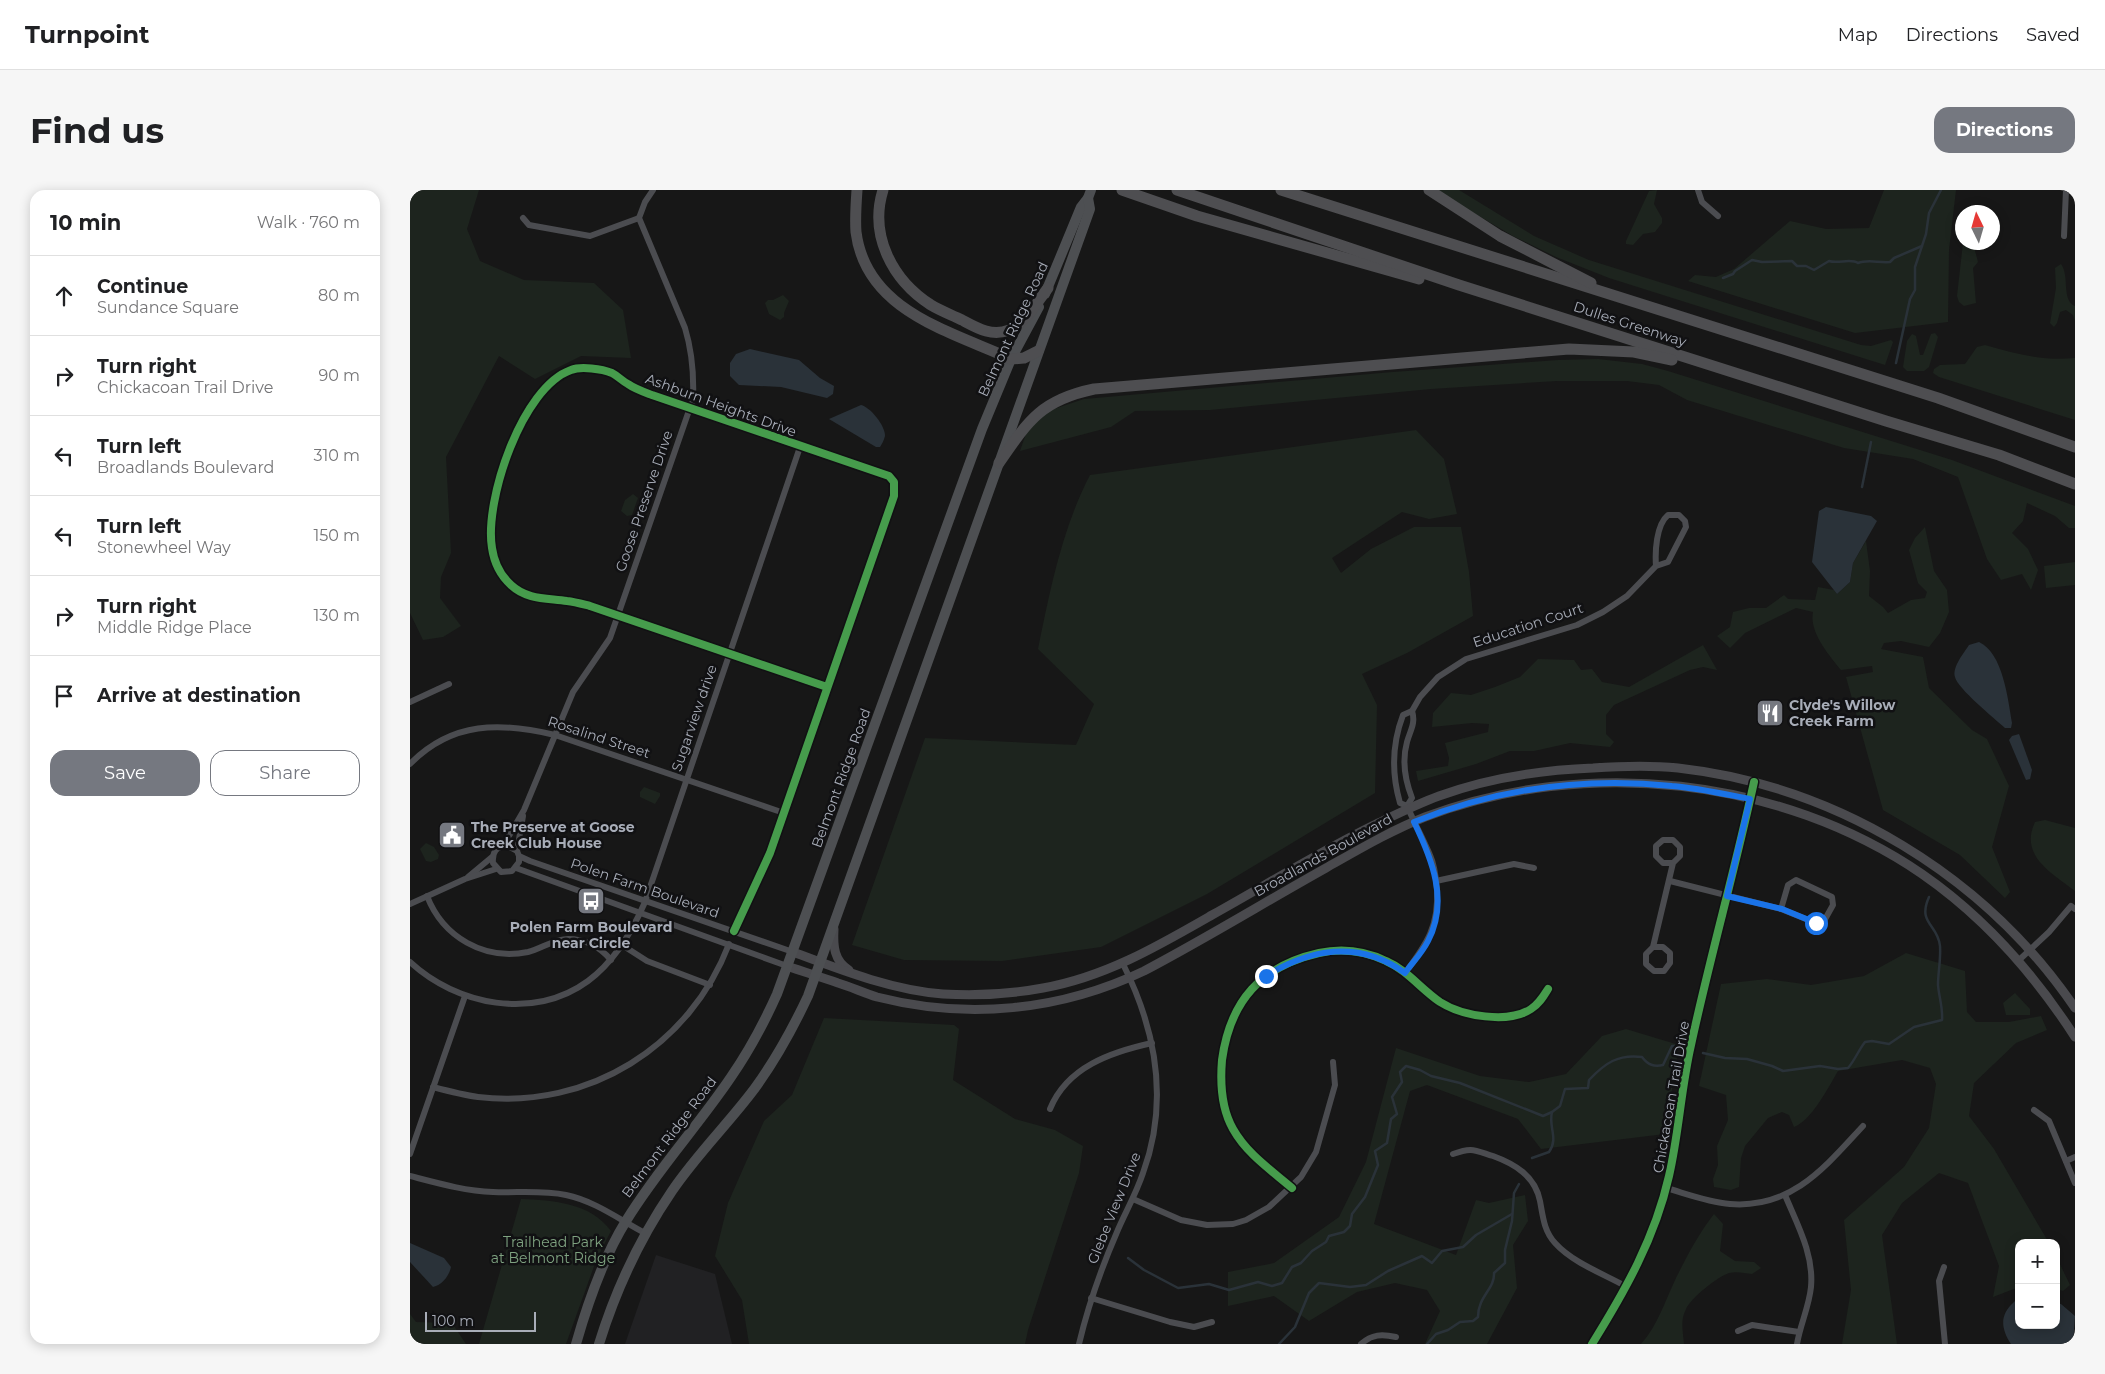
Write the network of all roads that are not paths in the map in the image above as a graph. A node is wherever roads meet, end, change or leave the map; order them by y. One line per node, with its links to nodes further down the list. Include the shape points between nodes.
1 (652, 190): 13 (street)
2 (857, 190): 19 (highway, via 856,232 860,250 880,288 896,304 918,318)
3 (883, 190): 16 (highway, via 879,219 885,251 898,275 931,305 983,330 1003,332 1019,324)
4 (1122, 190): 15 (highway, via 1197,216 1426,281)
5 (1177, 190): 15 (highway, Dulles Greenway)
6 (1281, 190): 17 (highway, Dulles Greenway)
7 (1429, 190): 17 (highway, via 1500,236)
8 (1698, 190): 11 (street, via 1702,202)
9 (2066, 190): 14 (street)
10 (1090, 194): 16 (main road, Belmont Ridge Road, via 1081,207); 18 (main road, Belmont Ridge Road, via 1090,209)
11 (1718, 216)
12 (523, 218): 13 (street, via 530,225 590,236)
13 (639, 218): 22 (street, Goose Preserve Drive, via 690,345 694,375 693,399)
14 (2064, 236)
15 (1459, 285): 20 (highway, Dulles Greenway)
16 (1048, 288): 19 (main road, Belmont Ridge Road)
17 (1614, 296): 21 (highway, Dulles Greenway)
18 (1038, 351): 19 (highway, via 1024,358); 26 (main road, Belmont Ridge Road)
19 (1011, 359): 67 (main road, Belmont Ridge Road, via 982,429)
20 (1798, 393): 26 (highway, via 1666,358 1634,352 1569,349 1108,387 1077,392 1040,411); 27 (highway, Dulles Greenway, via 1999,455)
21 (1938, 398): 23 (highway, via 2004,415); 25 (highway, Dulles Greenway)
22 (689, 408): 24 (street, Ashburn Heights Drive); 29 (street, Goose Preserve Drive); 29 (street, Ashburn Heights Drive, via 629,385 612,373 572,369 554,379 538,396 520,425 503,466 493,509 491,537 495,564 505,578 524,594 574,602)
23 (2075, 442)
24 (800, 446): 30 (street, Sugarview drive); 32 (street, Ashburn Heights Drive, via 888,476 895,488)
25 (2075, 447)
26 (999, 463): 61 (main road, Belmont Ridge Road)
27 (2075, 484)
28 (1656, 566): 28 (street, Education Court, via 1668,562 1686,527 1679,515 1668,515 1662,521); 34 (street, Education Court, via 1627,596 1588,620 1466,659 1450,668 1430,685)
29 (618, 615): 30 (street, Ashburn Heights Drive); 35 (street, Goose Preserve Drive, via 610,638 573,692)
30 (730, 653): 32 (street, Ashburn Heights Drive); 37 (street, Sugarview drive)
31 (449, 684): 33 (street)
32 (827, 687): 42 (street, Ashburn Heights Drive)
33 (410, 702)
34 (1412, 711): 40 (street, via 1415,720 1405,753 1406,778 1412,798); 40 (street, Education Court, via 1403,715 1394,754 1397,792 1400,803)
35 (555, 735): 36 (street, Rosalind Street, via 506,726 470,730 446,738 425,750); 37 (street, Rosalind Street); 41 (street, Goose Preserve Drive)
36 (410, 764)
37 (687, 779): 42 (street, Rosalind Street); 56 (street, Sugarview drive)
38 (1754, 782): 39 (street, Chickacoan Trail Drive); 40 (main road, Broadlands Boulevard, via 1678,768 1581,768 1536,772 1488,782); 66 (main road, Broadlands Boulevard, via 1832,808 1920,855 1982,904)
39 (1750, 799): 43 (main road, Broadlands Boulevard, via 1671,786 1590,783 1500,795); 55 (street, Chickacoan Trail Drive); 69 (main road, Broadlands Boulevard, via 1818,820 1922,874 1984,926)
40 (1408, 808): 43 (street); 72 (main road, Broadlands Boulevard)
41 (524, 810): 44 (street); 45 (street)
42 (784, 813): 62 (street, Ashburn Heights Drive, via 762,873)
43 (1414, 822): 52 (street, via 1430,856); 77 (main road, Broadlands Boulevard)
44 (502, 846): 45 (street, Polen Farm Boulevard, via 508,846); 46 (street)
45 (518, 854): 48 (street); 56 (street, Polen Farm Boulevard)
46 (492, 857): 50 (street); 51 (street)
47 (1673, 863): 53 (street)
48 (516, 868): 50 (street, Polen Farm Boulevard, via 506,872); 60 (street, Polen Farm Boulevard)
49 (1534, 868): 52 (street, via 1514,864)
50 (496, 869): 51 (street, Polen Farm Boulevard)
51 (466, 879): 54 (street)
52 (1436, 881): 74 (street, via 1438,903 1433,928 1422,951)
53 (1670, 881): 55 (street); 65 (street)
54 (426, 896): 57 (street); 68 (street, via 444,925 476,948 515,954 536,950 558,940 575,939 598,947)
55 (1727, 896): 59 (street); 96 (street, Chickacoan Trail Drive, via 1690,1046)
56 (645, 902): 60 (street, Sugarview drive); 62 (street, Polen Farm Boulevard)
57 (410, 904)
58 (2073, 908): 66 (street)
59 (1782, 909): 59 (street, via 1821,923 1827,918 1834,901 1829,894 1796,880 1788,885)
60 (640, 912): 63 (street, Polen Farm Boulevard); 64 (street, via 637,923)
61 (834, 924): 71 (main road, Belmont Ridge Road); 75 (main road, via 836,956 844,967)
62 (734, 931): 67 (street, Polen Farm Boulevard)
63 (729, 944): 73 (street, Polen Farm Boulevard); 78 (street)
64 (622, 945): 68 (street); 78 (street, via 647,961)
65 (1653, 947): 65 (street, via 1646,954 1646,964 1654,971 1664,971 1670,963 1670,953 1663,947)
66 (2030, 950): 69 (street); 81 (main road, Broadlands Boulevard)
67 (793, 952): 71 (main road, Broadlands Boulevard); 73 (main road, Belmont Ridge Road)
68 (611, 960): 80 (street, via 587,982 552,998 498,1004)
69 (2018, 961): 82 (main road, Broadlands Boulevard, via 2049,998)
70 (410, 962): 80 (street, via 425,976)
71 (821, 962): 75 (main road, Broadlands Boulevard); 76 (main road, Belmont Ridge Road)
72 (1123, 964): 75 (main road, Broadlands Boulevard, via 1070,982 993,994 936,993 891,985); 77 (street, Glebe View Drive)
73 (787, 966): 76 (main road, Broadlands Boulevard); 99 (main road, Belmont Ridge Road, via 767,1017 731,1078 664,1163)
74 (1405, 973): 79 (street, via 1442,1003 1482,1016 1509,1016 1530,1010); 95 (street, via 1368,954 1347,951 1316,954 1266,976 1237,1008 1224,1051 1221,1079 1224,1106 1232,1127 1245,1146)
75 (856, 974)
76 (816, 976): 77 (main road, Broadlands Boulevard, via 900,1002 947,1009 992,1010 1049,1003); 100 (main road, Belmont Ridge Road, via 794,1025 755,1088 673,1189)
77 (1129, 978): 83 (street, Glebe View Drive)
78 (710, 985): 85 (street, via 688,1014 654,1047 594,1082 572,1090 522,1097 478,1097)
79 (1548, 989)
80 (465, 996): 85 (street)
81 (2075, 1008)
82 (2075, 1037)
83 (1152, 1043): 86 (street, via 1125,1049 1086,1067 1056,1095); 98 (street, Glebe View Drive, via 1157,1086 1154,1130 1146,1165)
84 (1333, 1062): 95 (street, via 1335,1085 1321,1138 1309,1165)
85 (433, 1087): 89 (street)
86 (1050, 1109)
87 (2034, 1110): 92 (street, via 2049,1122)
88 (1863, 1126): 97 (street, via 1820,1172)
89 (410, 1154)
90 (1453, 1154): 102 (street, via 1468,1148 1517,1166 1532,1181 1544,1222 1554,1241 1569,1256)
91 (2075, 1157): 92 (street)
92 (2066, 1161): 94 (street)
93 (410, 1176): 99 (street, via 491,1192 566,1195)
94 (2075, 1183)
95 (1292, 1188): 98 (street, via 1258,1215 1221,1225 1181,1220)
96 (1666, 1188): 97 (street, via 1730,1204 1760,1202); 102 (street, Chickacoan Trail Drive, via 1654,1228)
97 (1785, 1195): 106 (street, via 1810,1261 1811,1289)
98 (1133, 1199): 103 (street, Glebe View Drive)
99 (625, 1222): 100 (street); 108 (main road, Belmont Ridge Road, via 597,1282)
100 (645, 1233): 109 (main road, Belmont Ridge Road, via 611,1307)
101 (1944, 1267): 114 (street, via 1939,1280)
102 (1627, 1287): 112 (street, Chickacoan Trail Drive)
103 (1092, 1298): 104 (street, via 1186,1326); 110 (street, Glebe View Drive)
104 (1212, 1322)
105 (1738, 1331): 106 (street, via 1752,1325)
106 (1799, 1332): 113 (street)
107 (1396, 1337): 111 (street, via 1384,1334)
108 (576, 1344)
109 (599, 1344)
110 (1079, 1344)
111 (1361, 1344)
112 (1592, 1344)
113 (1797, 1344)
114 (1946, 1344)

